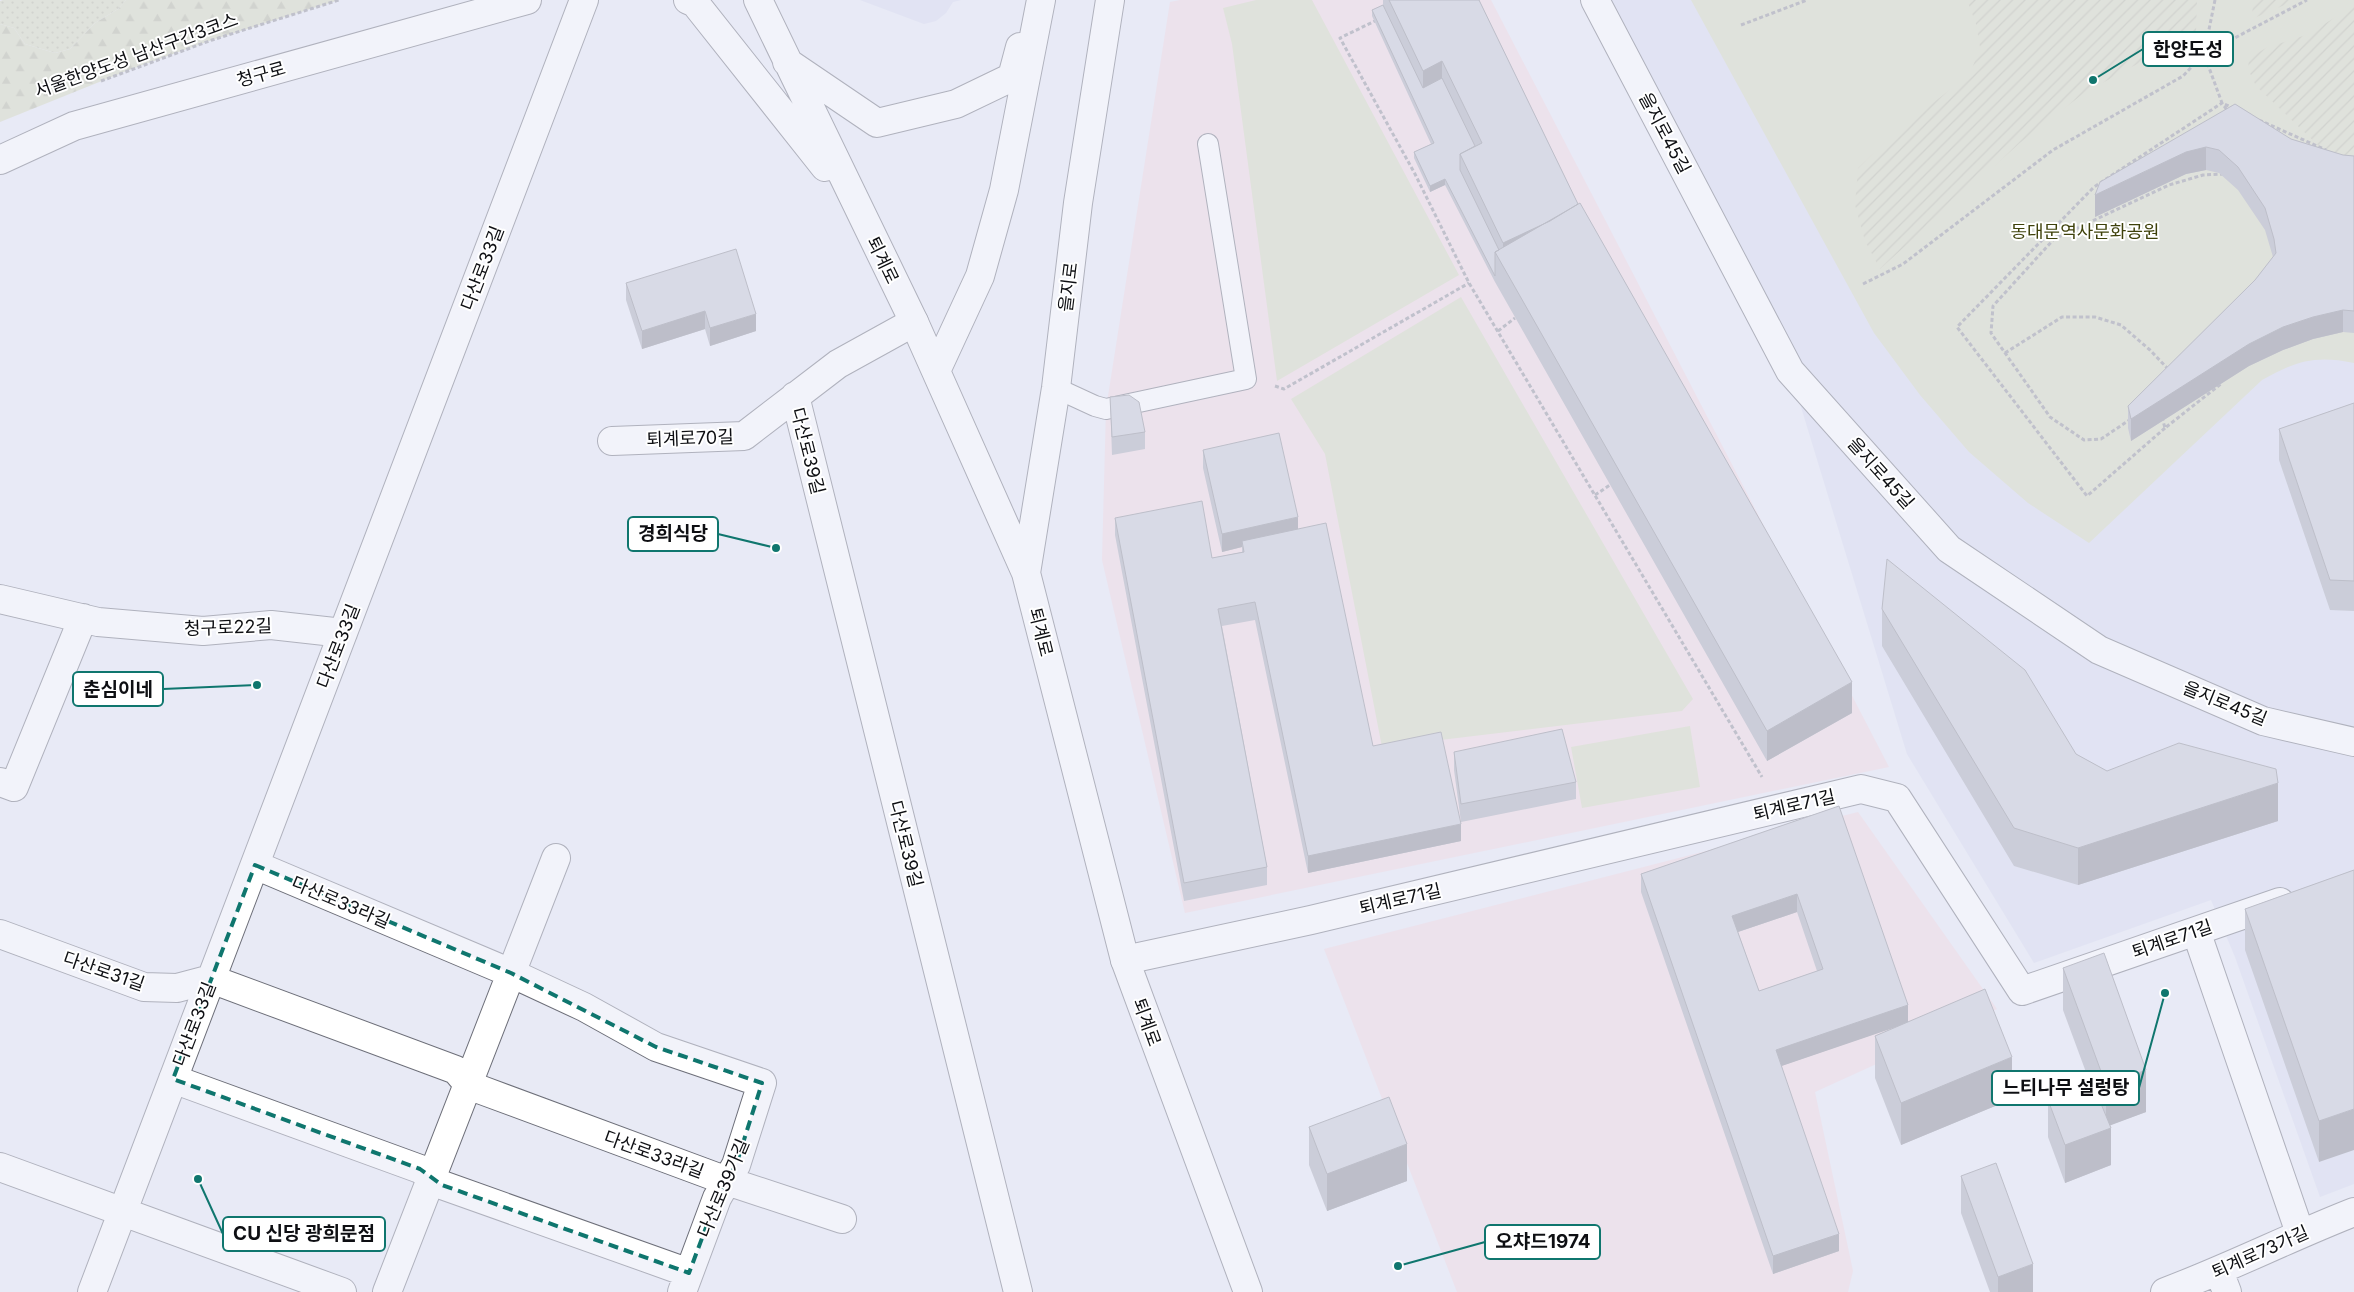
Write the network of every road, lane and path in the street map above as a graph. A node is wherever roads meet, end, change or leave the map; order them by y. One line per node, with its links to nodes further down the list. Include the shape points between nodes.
1 (339, 0): 17 (path, 서울한양도성 남산구간3코스, via 212,40)
2 (527, 0): 24 (street, 청구로, via 74,126)
3 (584, 0): 50 (street, 다산로33길)
4 (688, 0): 28 (street, via 695,3 714,26)
5 (758, 0): 16 (street, 퇴계로)
6 (1032, 0): 16 (street, via 1012,77 956,104 877,123)
7 (1041, 0): 35 (street, via 1004,190 980,276)
8 (1110, 0): 39 (street, 을지로, via 1078,204)
9 (1595, 0): 51 (street, 을지로45길, via 1790,371 1949,549 2099,650 2263,721)
10 (1807, 0): 14 (path)
11 (2215, 0): 15 (path)
12 (2307, 0): 15 (path)
13 (1380, 19): 26 (path, via 1340,38)
14 (1741, 25)
15 (2204, 54): 18 (path); 30 (path, via 2183,76 2053,150 1903,264)
16 (786, 61): 28 (street, 퇴계로)
17 (93, 84)
18 (2222, 103): 19 (path); 20 (path); 43 (path, via 2094,187 1958,327 2087,496)
19 (2239, 111)
20 (2233, 118)
21 (2257, 119): 23 (path)
22 (1208, 144): 37 (lane)
23 (2328, 151)
24 (0, 160)
25 (1424, 170): 26 (path)
26 (1415, 174): 29 (path)
27 (2227, 174): 34 (path, via 2203,175 2169,185 2054,239 1993,306 1991,333)
28 (856, 208): 32 (street, 퇴계로)
29 (1469, 283): 33 (path); 37 (path, via 1284,388)
30 (1863, 284)
31 (1515, 318): 33 (path)
32 (914, 322): 35 (street, 퇴계로); 40 (street, 퇴계로70길, via 838,364)
33 (1498, 330): 46 (path)
34 (2005, 352): 36 (path, via 2062,317 2095,317 2122,325); 42 (path, via 2050,417 2084,440 2101,440)
35 (936, 371): 47 (street, 퇴계로)
36 (2175, 377)
37 (1246, 379): 39 (lane, via 1106,409)
38 (2227, 380): 43 (path)
39 (1056, 388): 47 (street, 을지로)
40 (795, 396): 44 (street, 퇴계로70길, via 744,436); 77 (street, 다산로39길)
41 (2161, 412): 43 (path)
42 (2133, 417)
43 (2165, 428)
44 (612, 442)
45 (1610, 485): 46 (path)
46 (1595, 495): 53 (path)
47 (1026, 573): 59 (street, 퇴계로)
48 (0, 599): 49 (street, 청구로22길)
49 (83, 618): 50 (street, 청구로22길, via 203,631 271,624); 52 (street)
50 (343, 633): 55 (street, 다산로33길)
51 (2354, 742)
52 (7, 784)
53 (1780, 808): 57 (street, 퇴계로71길, via 1861,789 1897,798 2022,991); 59 (street, 퇴계로71길, via 1311,920)
54 (556, 858): 60 (street)
55 (255, 865): 60 (street, 다산로33라길); 61 (street, 다산로33길)
56 (2307, 893): 57 (street, 퇴계로71길)
57 (2196, 931): 71 (street)
58 (0, 934): 61 (street, 다산로31길, via 144,987 177,988)
59 (1124, 960): 78 (street, 퇴계로)
60 (511, 973): 63 (street); 64 (street, 다산로33라길, via 584,1007 656,1047)
61 (211, 979): 62 (street, 다산로33길); 63 (street, 다산로33라길, via 456,1070)
62 (173, 1079): 66 (street, via 420,1169); 68 (street, 다산로33길)
63 (467, 1082): 66 (street); 67 (street, 다산로33라길)
64 (762, 1083): 67 (street, 다산로39가길, via 736,1165)
65 (0, 1167): 68 (street)
66 (431, 1177): 73 (street, via 442,1185); 76 (street)
67 (727, 1181): 70 (street, 다산로33라길); 73 (street, 다산로39가길, via 717,1198)
68 (123, 1212): 74 (street, 다산로33길); 75 (street)
69 (2354, 1212): 71 (street, 퇴계로73가길)
70 (842, 1219)
71 (2300, 1233): 72 (street, 퇴계로73가길)
72 (2223, 1281): 79 (street, 퇴계로73가길)
73 (686, 1282)
74 (92, 1292)
75 (342, 1292)
76 (387, 1292)
77 (1018, 1292)
78 (1248, 1292)
79 (2166, 1292)

